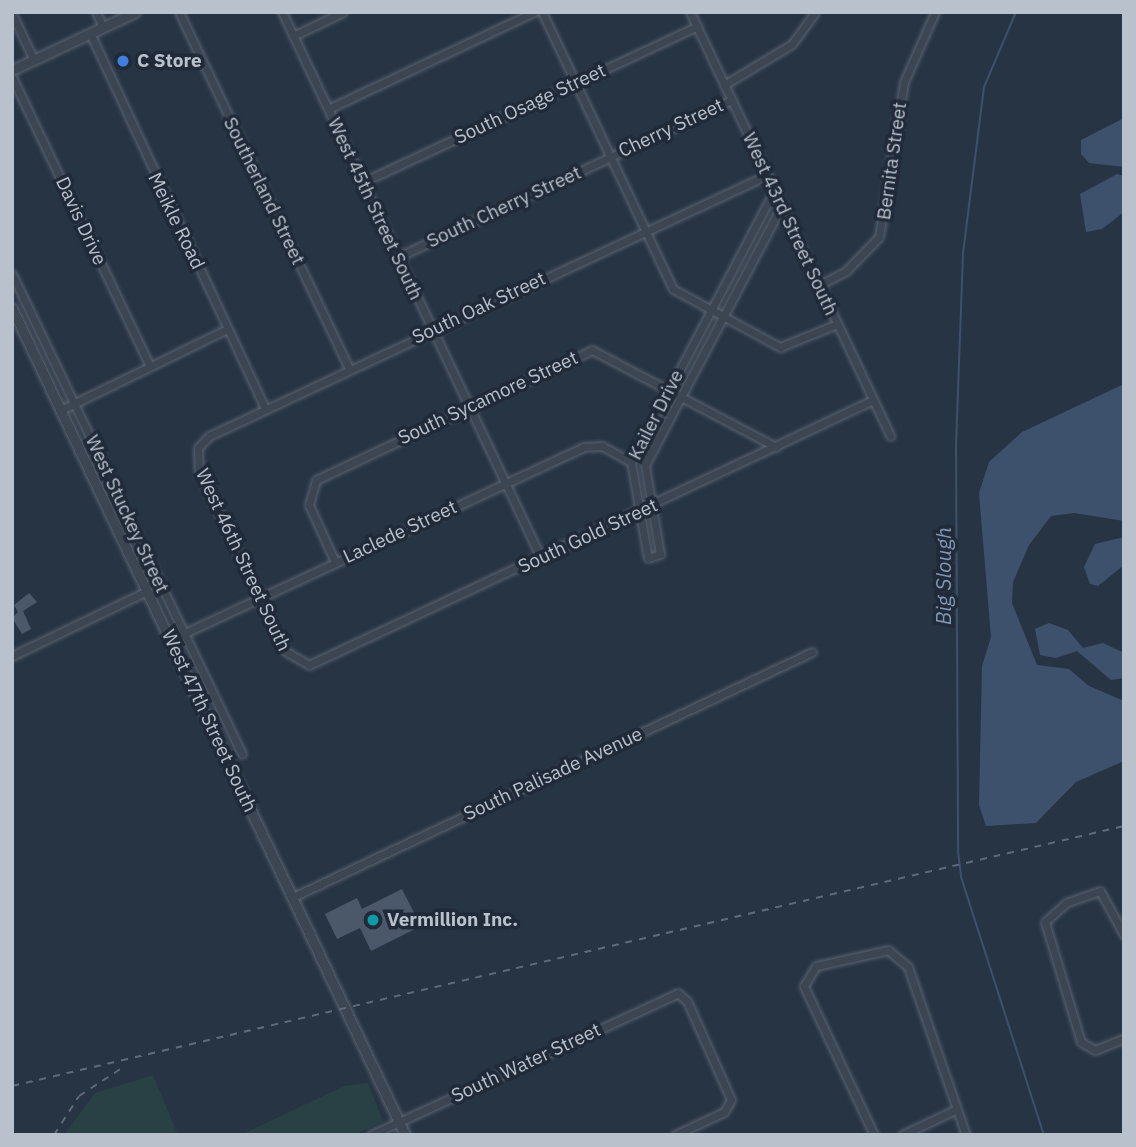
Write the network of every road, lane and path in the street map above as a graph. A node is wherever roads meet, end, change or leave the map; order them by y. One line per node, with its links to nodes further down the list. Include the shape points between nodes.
1 (96, 12): 13 (street)
2 (135, 12): 13 (street)
3 (179, 12): 39 (street, Southerland Street)
4 (282, 12): 15 (street, West 45th Street South)
5 (343, 12): 15 (street)
6 (534, 12): 22 (street)
7 (542, 12): 19 (street)
8 (690, 12): 12 (street, West 43rd Street South)
9 (815, 12): 20 (street, via 792,44)
10 (935, 12): 31 (street, Bernita Street, via 904,82 879,237 846,271)
11 (12, 14): 16 (street)
12 (697, 26): 19 (street, South Osage Street); 20 (street, West 43rd Street South)
13 (103, 27): 14 (street)
14 (90, 33): 16 (street); 36 (street, Meikle Road)
15 (293, 36): 22 (street, West 45th Street South)
16 (34, 60): 17 (street)
17 (12, 70)
18 (12, 77): 38 (street, Davis Drive)
19 (576, 83): 23 (street); 25 (street, South Osage Street)
20 (724, 85): 21 (street, West 43rd Street South)
21 (732, 100): 23 (street, Cherry Street); 24 (street, West 43rd Street South)
22 (328, 109): 25 (street, West 45th Street South)
23 (611, 156): 28 (street); 29 (street, South Cherry Street)
24 (767, 175): 26 (street, West 43rd Street South); 28 (street, South Oak Street)
25 (363, 183): 29 (street, West 45th Street South)
26 (774, 191): 27 (street, West 43rd Street South); 33 (street, Kailer Drive)
27 (781, 207): 31 (street, West 43rd Street South); 34 (street, Kailer Drive)
28 (646, 230): 33 (street, via 673,289); 37 (street, South Oak Street)
29 (398, 257): 37 (street, West 45th Street South)
30 (12, 274): 43 (street, West Stuckey Street)
31 (818, 285): 35 (street, West 43rd Street South)
32 (12, 308): 46 (street, West 47th Street South)
33 (710, 312): 34 (street); 40 (street, Kailer Drive)
34 (722, 318): 35 (street, via 780,347); 41 (street, Kailer Drive)
35 (837, 324): 42 (street, West 43rd Street South)
36 (227, 329): 38 (street); 45 (street, Meikle Road)
37 (433, 330): 39 (street, South Oak Street); 44 (street, West 45th Street South)
38 (150, 366): 43 (street)
39 (349, 369): 45 (street, South Oak Street)
40 (670, 387): 41 (street, South Sycamore Street); 44 (street, South Sycamore Street, via 592,350); 50 (street, Kailer Drive)
41 (682, 394): 48 (street, South Sycamore Street); 52 (street, Kailer Drive, via 645,465)
42 (873, 400): 47 (street, West 43rd Street South); 48 (street, South Gold Street)
43 (74, 404): 46 (street); 58 (street, West Stuckey Street)
44 (469, 406): 51 (street, West 45th Street South); 55 (street, South Sycamore Street, via 312,484 309,505)
45 (265, 409): 49 (street, South Oak Street, via 209,436)
46 (61, 410): 56 (street, West 47th Street South)
47 (890, 436)
48 (776, 447): 52 (street, South Gold Street)
49 (198, 448): 57 (street, West 46th Street South, via 199,471)
50 (631, 462): 51 (street, Laclede Street, via 602,446 587,445); 53 (street, Kailer Drive)
51 (505, 482): 54 (street, West 45th Street South); 55 (street, Laclede Street)
52 (651, 506): 53 (street, South Gold Street); 53 (street, Kailer Drive, via 660,555 654,558 648,558)
53 (638, 512): 54 (street, South Gold Street)
54 (541, 558): 62 (street, South Gold Street, via 321,662)
55 (335, 562): 57 (street, Laclede Street)
56 (147, 591): 59 (street, West 47th Street South); 61 (street)
57 (259, 598): 58 (street, Laclede Street); 62 (street, West 46th Street South, via 290,659)
58 (184, 634): 59 (street, Laclede Street); 63 (street, West Stuckey Street)
59 (170, 640): 64 (street, West 47th Street South)
60 (812, 652): 64 (street, South Palisade Avenue)
61 (12, 656)
62 (302, 665)
63 (242, 754)
64 (293, 897): 68 (street, West 47th Street South)
65 (1124, 935): 66 (street, via 1104,895 1095,892 1066,903 1045,922 1081,1042 1095,1050)
66 (1124, 1038)
67 (955, 1110): 72 (street, via 904,958 888,950 816,965 804,986); 73 (street); 74 (street)
68 (398, 1122): 69 (street, South Water Street); 70 (street, West 47th Street South); 71 (street, South Water Street, via 660,998 681,995 729,1090 730,1106)
69 (371, 1135)
70 (405, 1135)
71 (675, 1135)
72 (874, 1135)
73 (902, 1135)
74 (966, 1135)

